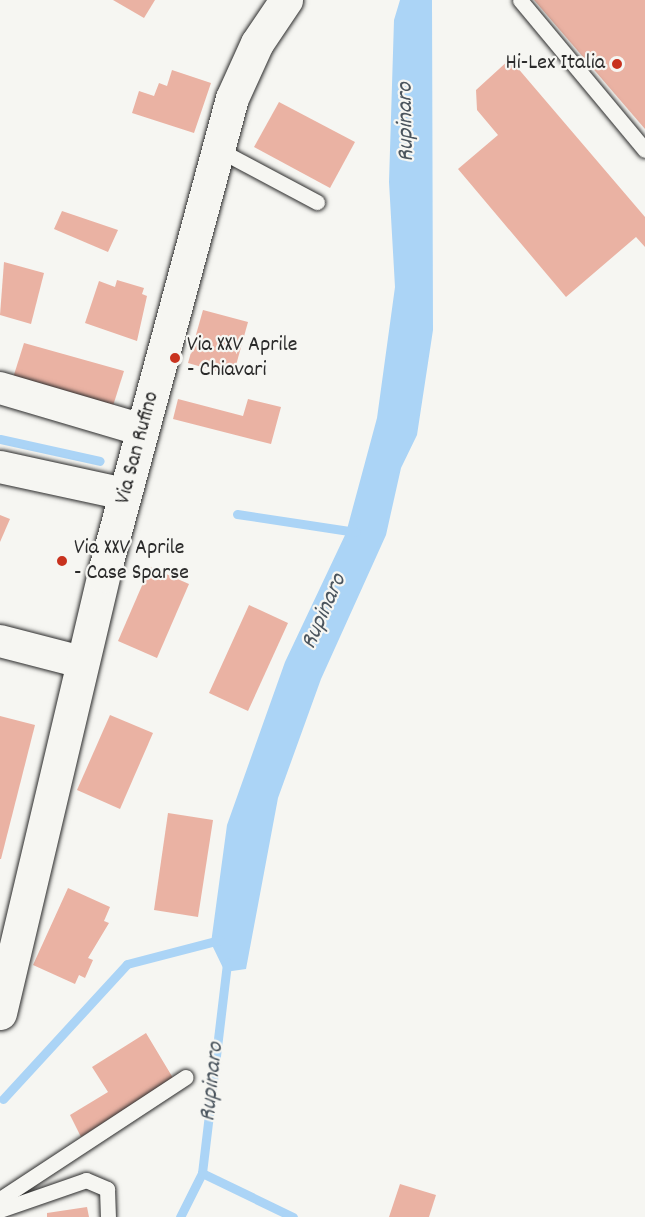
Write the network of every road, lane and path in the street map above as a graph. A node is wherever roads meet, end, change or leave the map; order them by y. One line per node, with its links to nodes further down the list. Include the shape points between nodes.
1 (286, 0): 3 (main road, Via San Rufino, via 257,44 232,99)
2 (520, 0): 4 (lane)
3 (219, 150): 5 (lane); 7 (main road, Via San Rufino)
4 (645, 150)
5 (317, 202)
6 (0, 388): 7 (street)
7 (143, 430): 9 (main road, Via San Rufino)
8 (0, 467): 9 (street)
9 (125, 494): 11 (main road, Via San Rufino)
10 (0, 641): 11 (street)
11 (81, 662): 12 (main road, Via San Rufino)
12 (0, 1013)
13 (186, 1077): 14 (lane)
14 (0, 1199)
15 (0, 1210): 16 (lane, via 86,1180 107,1189)
16 (108, 1217)

